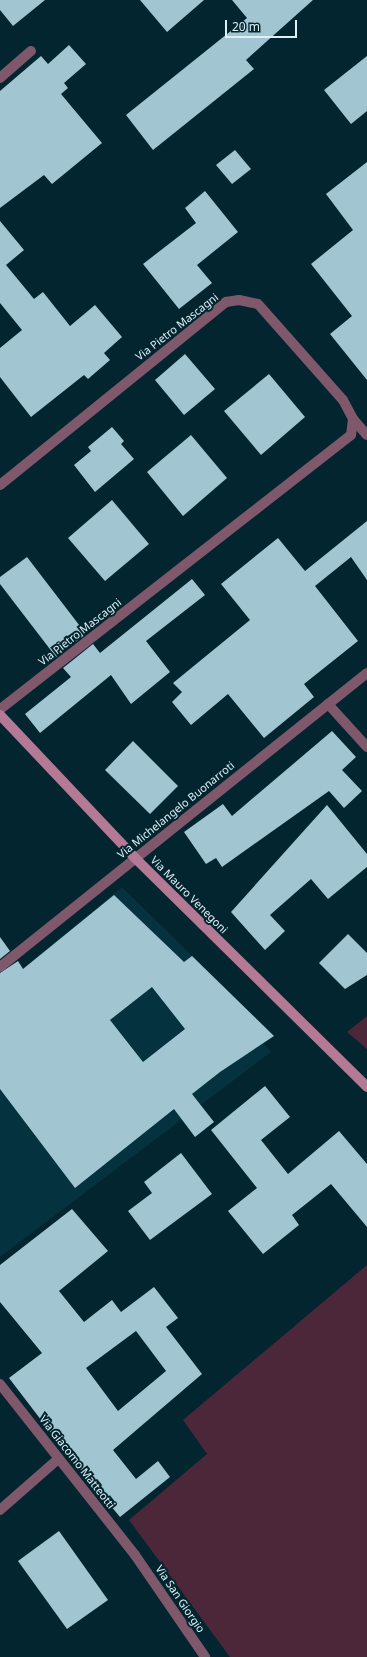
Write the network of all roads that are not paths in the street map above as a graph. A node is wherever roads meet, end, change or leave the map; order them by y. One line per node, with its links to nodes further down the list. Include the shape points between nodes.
1 (31, 51): 2 (street)
2 (0, 78)
3 (354, 419): 4 (street, Via Pietro Mascagni); 5 (street, Via Pietro Mascagni, via 343,400 258,304 239,300 226,302); 8 (street, Via Pietro Mascagni, via 351,435)
4 (367, 435)
5 (0, 485)
6 (367, 673): 7 (street, Via Michelangelo Buonarroti)
7 (328, 704): 10 (street); 11 (street, Via Michelangelo Buonarroti)
8 (0, 709)
9 (0, 715): 11 (main road, Via Mauro Venegoni)
10 (367, 747)
11 (135, 858): 12 (street, Via Michelangelo Buonarroti); 13 (main road, Via Mauro Venegoni)
12 (0, 967)
13 (367, 1088)
14 (0, 1384): 15 (street, Via Giacomo Matteotti)
15 (58, 1459): 16 (street); 17 (street, Via Giacomo Matteotti)
16 (0, 1510)
17 (135, 1555): 18 (street, Via San Giorgio)
18 (205, 1657)

